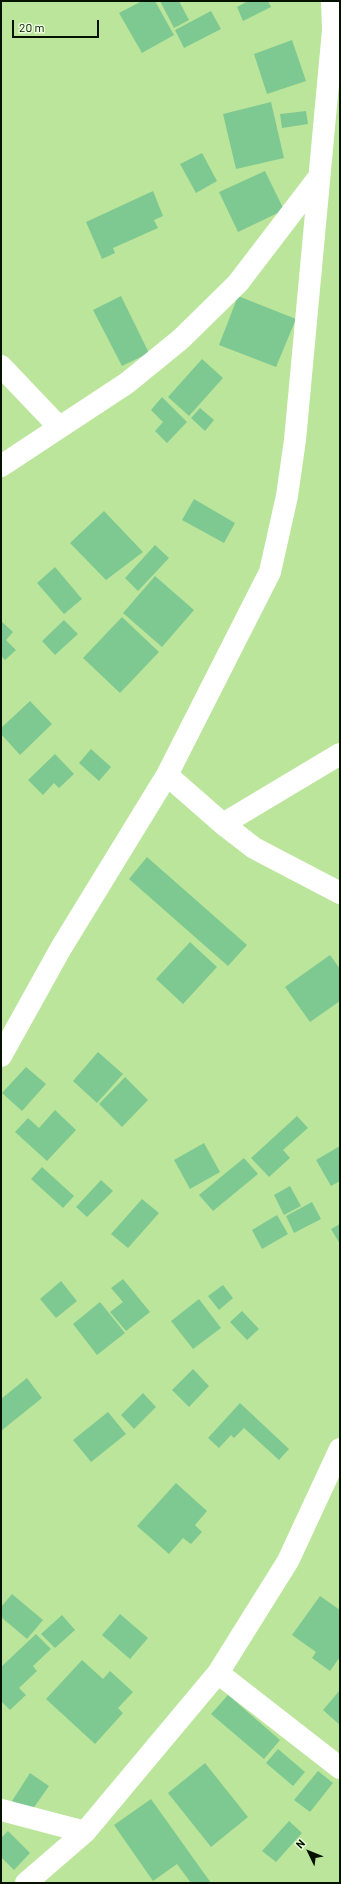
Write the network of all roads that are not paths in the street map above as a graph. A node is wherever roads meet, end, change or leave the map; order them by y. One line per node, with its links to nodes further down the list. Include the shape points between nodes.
1 (332, 1): 2 (street)
2 (336, 25): 3 (street)
3 (319, 177): 5 (street, via 238,283 181,338 127,382); 8 (street, via 295,440 287,496 270,572)
4 (1, 366): 5 (street)
5 (59, 427): 6 (street)
6 (1, 466)
7 (340, 754): 9 (street)
8 (167, 775): 9 (street); 11 (street, via 61,948)
9 (223, 824): 10 (street, via 254,848)
10 (340, 893)
11 (1, 1056)
12 (340, 1449): 13 (street, via 288,1561)
13 (218, 1673): 14 (street); 16 (street)
14 (340, 1768)
15 (1, 1810): 16 (street)
16 (85, 1832): 17 (street)
17 (26, 1883)

